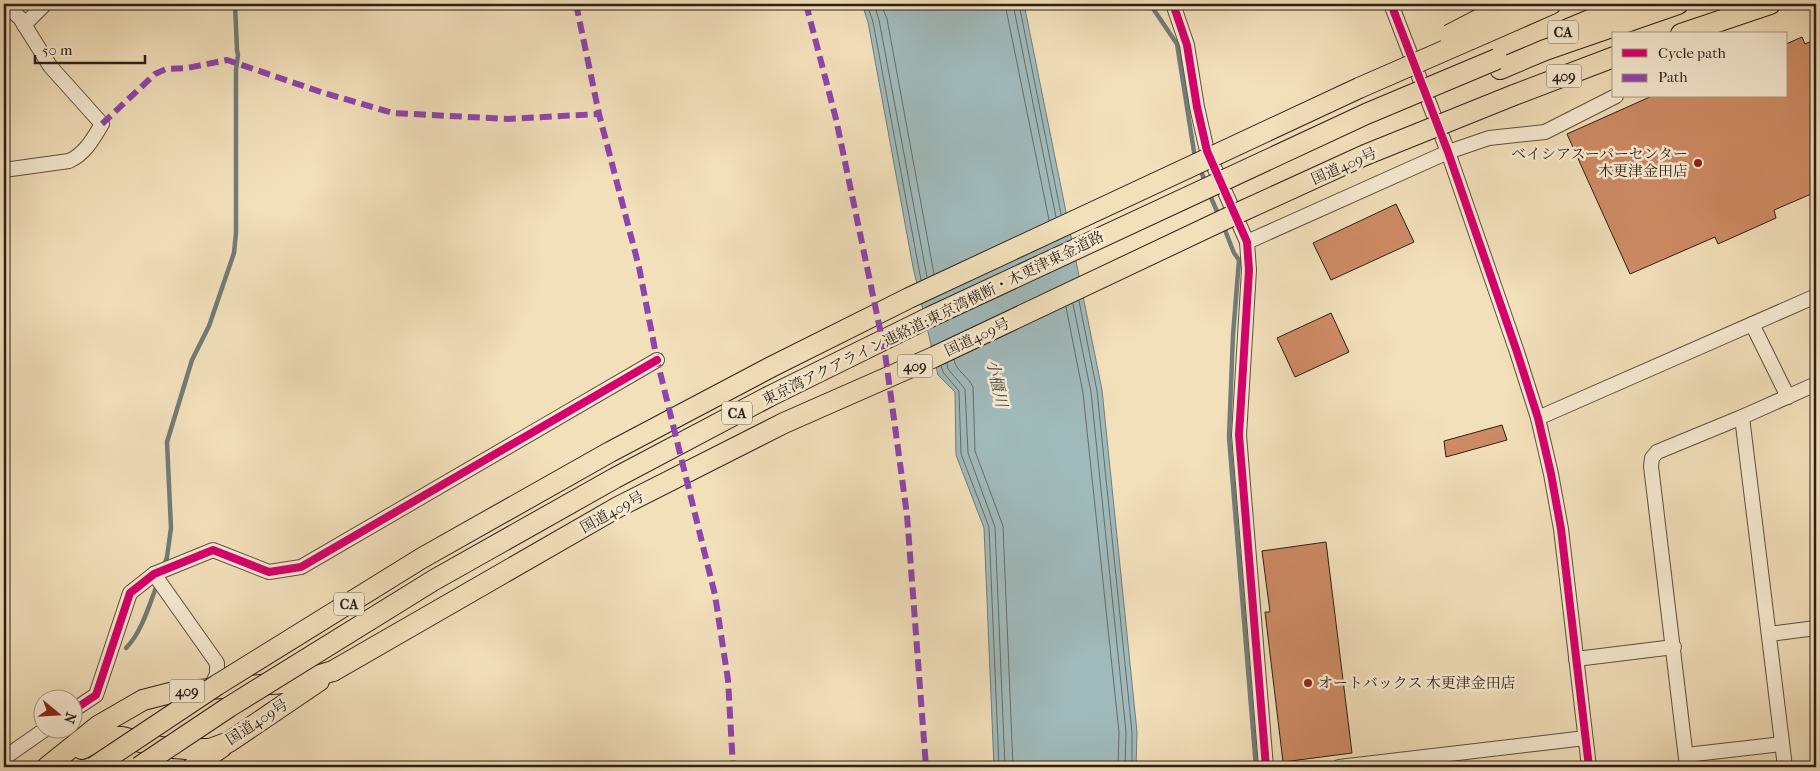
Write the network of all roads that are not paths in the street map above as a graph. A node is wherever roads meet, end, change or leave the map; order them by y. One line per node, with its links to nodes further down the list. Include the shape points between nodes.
1 (4, 4): 10 (street)
2 (45, 4): 10 (street)
3 (1173, 4): 18 (street, via 1187,45 1206,151)
4 (1391, 4): 16 (street)
5 (1511, 4): 11 (highway)
6 (1551, 4): 11 (highway, CA)
7 (1628, 4): 14 (highway, 東京湾アクアライン連絡道;東京湾横断・木更津東金道路 / CA)
8 (1678, 4): 14 (highway)
9 (1770, 4): 12 (highway)
10 (24, 25): 17 (street, via 50,66 102,124 76,159)
11 (1482, 27): 41 (highway, 東京湾アクアライン連絡道;東京湾横断・木更津東金道路 / CA, bridge, via 1425,47 1360,88 908,298 610,452 422,558 217,685)
12 (1687, 32)
13 (1612, 58): 31 (highway, 国道409号 / 409, bridge, via 1365,155 934,357 784,422 618,507)
14 (1499, 64): 42 (highway, 東京湾アクアライン連絡道;東京湾横断・木更津東金道路 / CA, bridge, via 1366,114 930,317 770,396 615,478 434,580)
15 (1612, 98): 16 (street, via 1545,132 1489,138)
16 (1448, 152): 18 (street); 25 (street)
17 (4, 170)
18 (1247, 242): 44 (street, via 1249,270 1239,435)
19 (1816, 296): 20 (street)
20 (1752, 324): 23 (street); 25 (street)
21 (658, 360): 26 (street, via 301,567 269,572 213,550)
22 (1816, 384): 23 (street)
23 (1788, 397): 24 (street)
24 (1742, 417): 28 (street); 29 (street, via 1657,452 1652,458 1650,466)
25 (1538, 418): 30 (street, via 1561,529)
26 (154, 574): 32 (street, via 217,663 217,674); 33 (street, via 130,593 96,695)
27 (1816, 628): 28 (street)
28 (1768, 634): 37 (street)
29 (1674, 647): 30 (street); 39 (street)
30 (1576, 659): 35 (street)
31 (333, 671): 32 (highway, 国道409号 / 409, via 296,682); 36 (highway, 国道409号 / 409)
32 (210, 690): 40 (highway, 国道409号 / 409, via 174,692 144,700 98,726)
33 (82, 704)
34 (33, 738): 38 (street)
35 (1585, 738): 45 (street); 46 (street)
36 (230, 742): 40 (highway, 国道409号 / 409, via 210,748 187,749 160,747 122,737 106,738); 43 (highway)
37 (1782, 744): 39 (street); 47 (street)
38 (4, 758)
39 (1686, 761)
40 (53, 763)
41 (94, 767)
42 (139, 767)
43 (192, 767)
44 (1266, 767)
45 (1339, 767)
46 (1589, 767)
47 (1785, 767)

